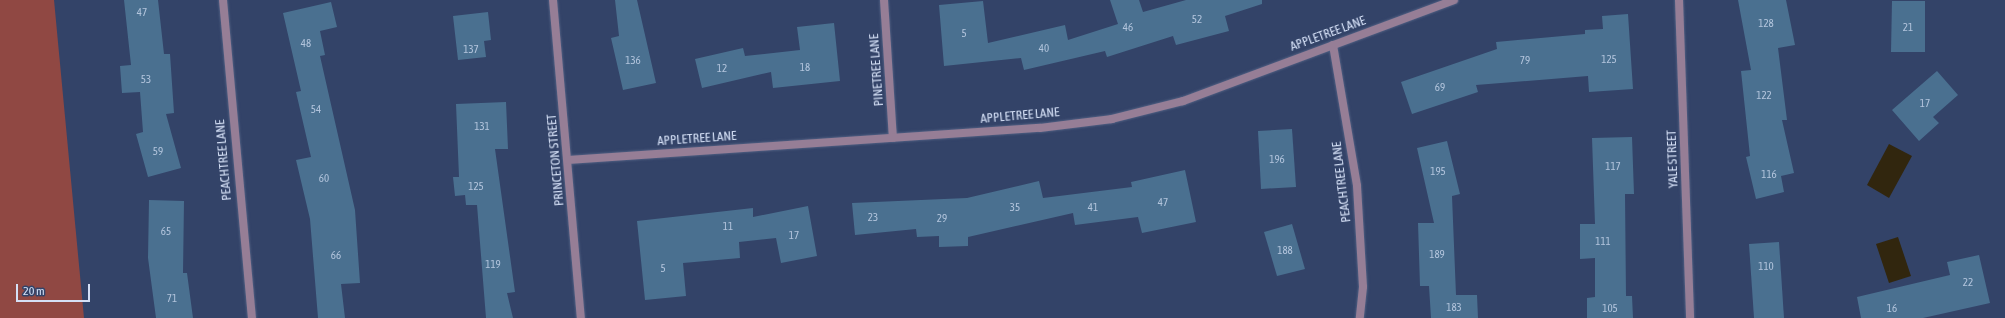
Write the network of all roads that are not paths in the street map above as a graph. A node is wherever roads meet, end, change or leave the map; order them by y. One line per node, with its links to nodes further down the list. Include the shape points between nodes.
1 (223, 0): 9 (street, PEACHTREE LANE)
2 (552, 0): 8 (street, PRINCETON STREET)
3 (884, 0): 7 (street, PINETREE LANE)
4 (1454, 0): 6 (street, APPLETREE LANE)
5 (1679, 0): 12 (street, YALE STREET)
6 (1333, 45): 7 (street, APPLETREE LANE, via 1183,100 1112,119 1040,128); 11 (street, PEACHTREE LANE, via 1357,186 1363,287)
7 (893, 138): 8 (street, APPLETREE LANE)
8 (568, 160): 10 (street, PRINCETON STREET)
9 (252, 318)
10 (581, 318)
11 (1360, 318)
12 (1690, 318)

